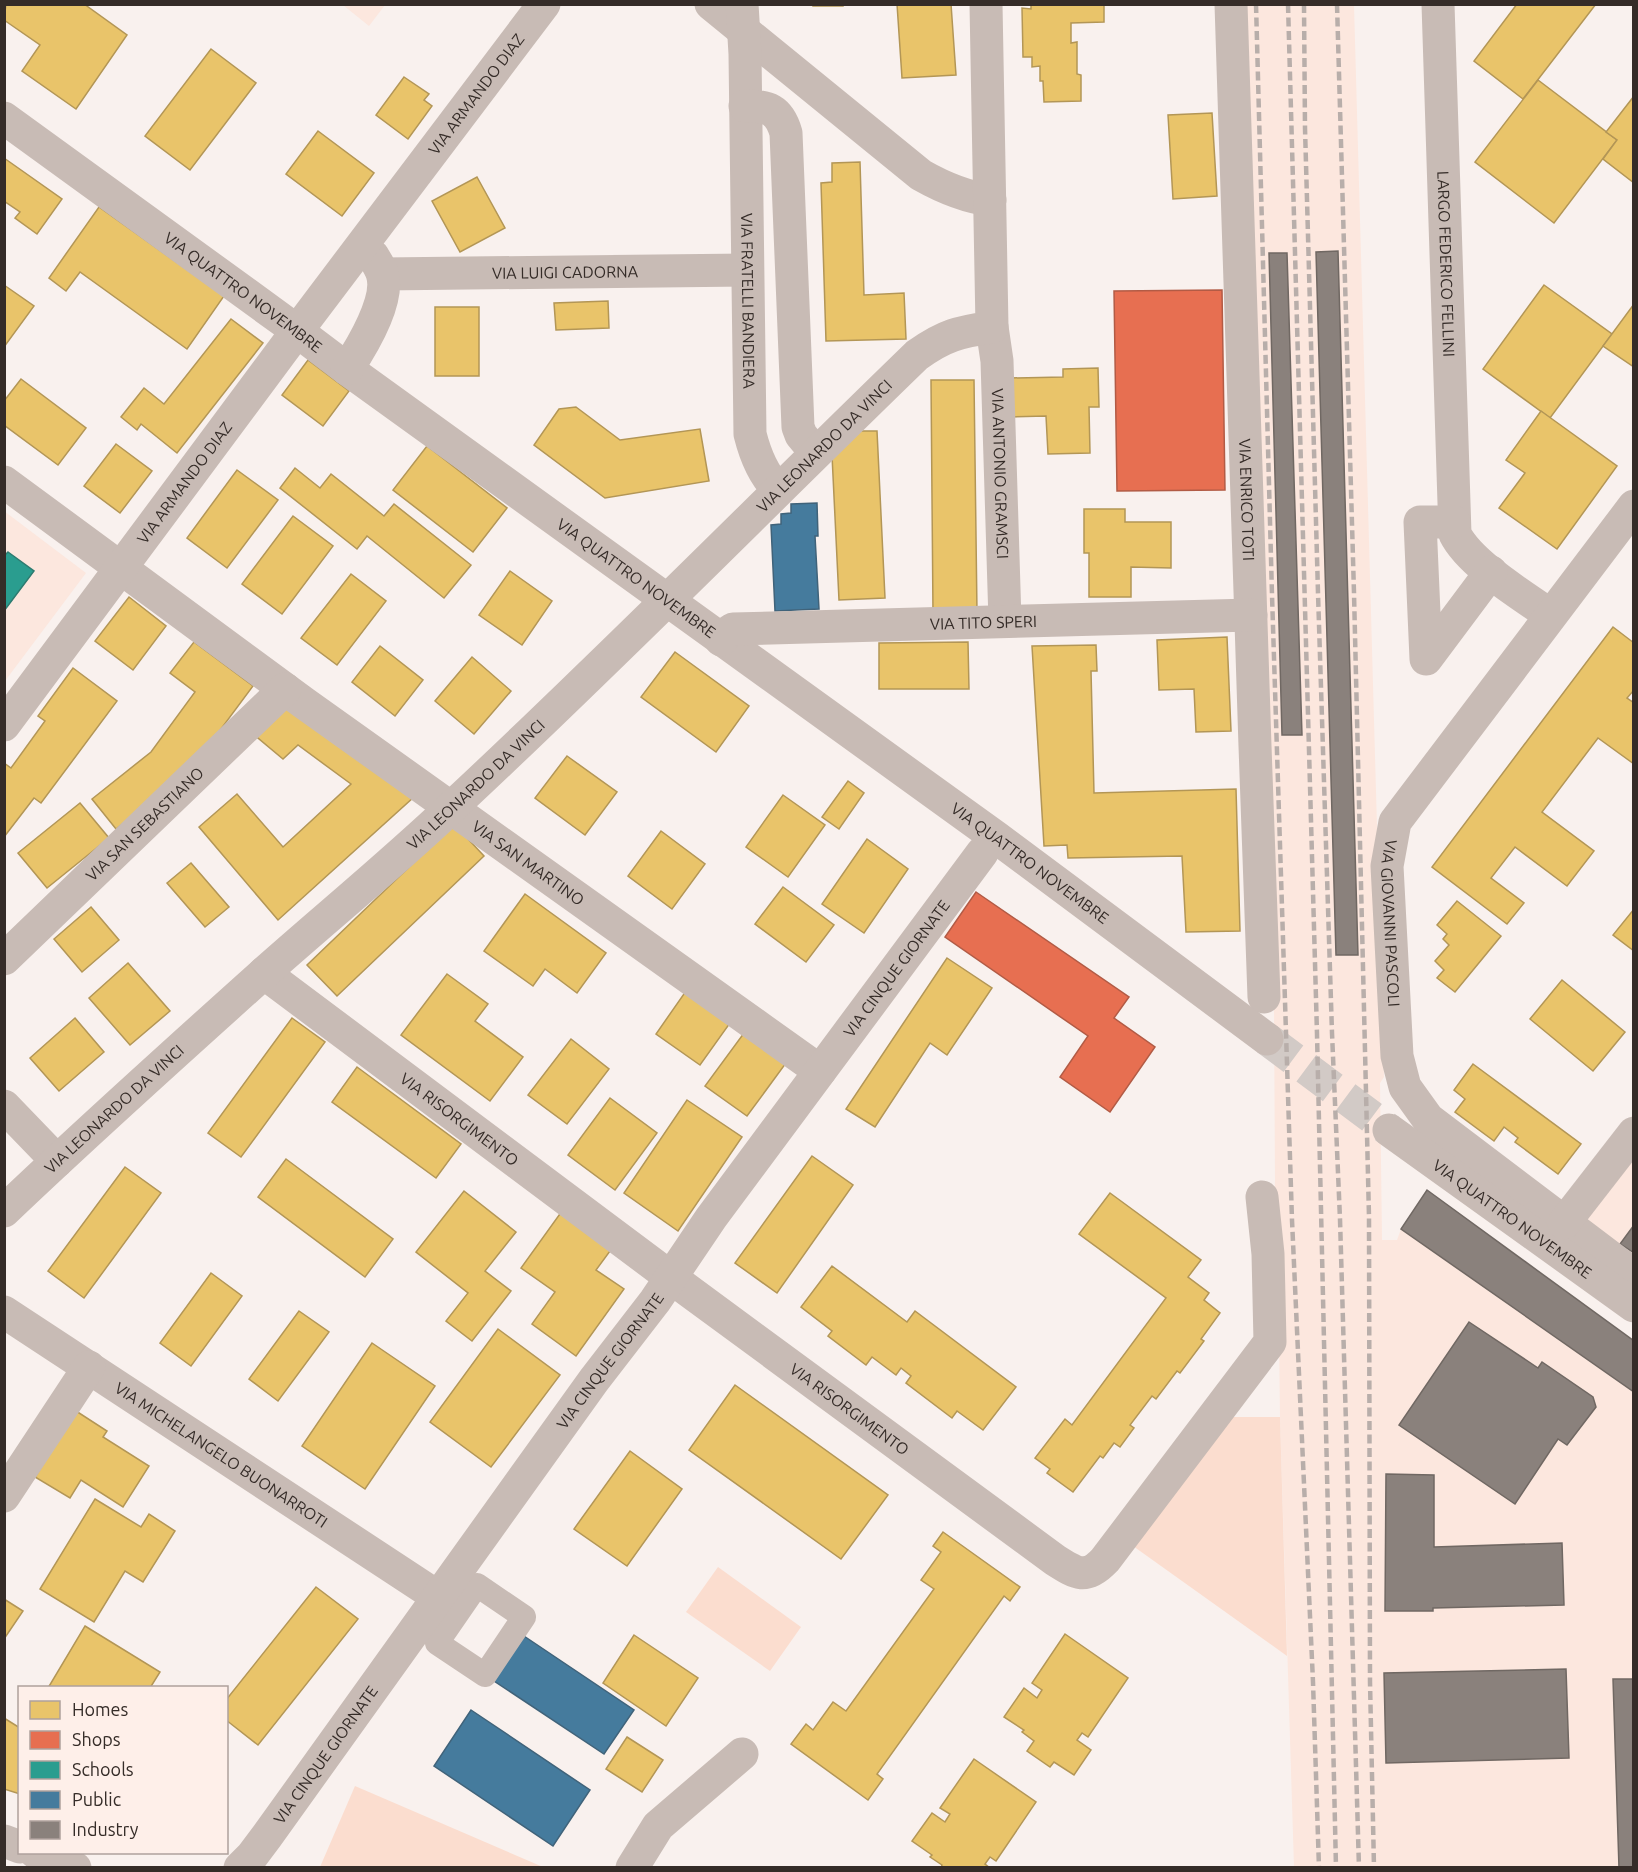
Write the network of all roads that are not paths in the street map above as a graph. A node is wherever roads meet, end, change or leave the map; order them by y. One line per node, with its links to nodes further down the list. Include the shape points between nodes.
1 (543, 4): 10 (street, VIA ARMANDO DIAZ)
2 (711, 4): 6 (street)
3 (986, 4): 9 (street)
4 (1231, 4): 24 (street, VIA ENRICO TOTI)
5 (1438, 4): 20 (street, LARGO FEDERICO FELLINI)
6 (743, 18): 7 (street, VIA FRATELLI BANDIERA); 9 (street, via 921,176 972,198)
7 (745, 106): 11 (street, VIA FRATELLI BANDIERA); 16 (street, via 769,109 778,115 786,133 798,427)
8 (4, 118): 14 (street, VIA QUATTRO NOVEMBRE)
9 (990, 200): 13 (street, VIA ANTONIO GRAMSCI)
10 (364, 243): 12 (street); 14 (street, VIA ARMANDO DIAZ)
11 (747, 270): 12 (street, VIA LUIGI CADORNA); 18 (street, VIA FRATELLI BANDIERA, via 750,434 762,468)
12 (383, 274): 15 (street, via 375,317)
13 (992, 327): 16 (street, VIA LEONARDO DA VINCI, via 957,332 932,344); 26 (street, VIA ANTONIO GRAMSCI, via 997,361)
14 (297, 331): 15 (street, VIA QUATTRO NOVEMBRE); 21 (street, VIA ARMANDO DIAZ)
15 (347, 369): 23 (street, VIA QUATTRO NOVEMBRE)
16 (816, 453): 18 (street, VIA LEONARDO DA VINCI)
17 (4, 482): 21 (street, VIA SAN MARTINO)
18 (778, 489): 23 (street, VIA LEONARDO DA VINCI)
19 (1634, 506): 25 (street, VIA GIOVANNI PASCOLI)
20 (1454, 522): 22 (street, LARGO FEDERICO FELLINI, via 1461,544); 22 (street, via 1420,522 1426,659)
21 (122, 569): 28 (street, VIA SAN MARTINO); 29 (street, VIA ARMANDO DIAZ)
22 (1491, 572): 25 (street, LARGO FEDERICO FELLINI)
23 (667, 601): 27 (street, VIA QUATTRO NOVEMBRE); 30 (street, VIA LEONARDO DA VINCI)
24 (1251, 615): 26 (street, VIA TITO SPERI); 34 (street, VIA ENRICO TOTI)
25 (1550, 615): 43 (street, VIA GIOVANNI PASCOLI, via 1395,822 1387,866 1397,1056 1405,1087 1428,1119)
26 (1005, 621): 27 (street, VIA TITO SPERI, via 733,629)
27 (721, 640): 35 (street, VIA QUATTRO NOVEMBRE)
28 (285, 690): 30 (street, VIA SAN MARTINO); 32 (street, VIA SAN SEBASTIANO)
29 (4, 725)
30 (451, 809): 33 (street, VIA LEONARDO DA VINCI); 36 (street, VIA SAN MARTINO)
31 (982, 853): 36 (street, VIA CINQUE GIORNATE)
32 (4, 959)
33 (264, 973): 40 (street, VIA LEONARDO DA VINCI); 45 (street, VIA RISORGIMENTO)
34 (1264, 997)
35 (1268, 1039)
36 (820, 1071): 45 (street, VIA CINQUE GIORNATE)
37 (4, 1106): 40 (street)
38 (1389, 1130): 46 (street, VIA QUATTRO NOVEMBRE)
39 (1634, 1133): 43 (street)
40 (57, 1161): 42 (street, VIA LEONARDO DA VINCI)
41 (1262, 1197): 45 (street, VIA RISORGIMENTO, via 1270,1342 1106,1560 1083,1574 1055,1560)
42 (4, 1211)
43 (1564, 1223): 44 (street, VIA GIOVANNI PASCOLI)
44 (1634, 1275)
45 (671, 1276): 50 (street, VIA CINQUE GIORNATE)
46 (1634, 1306)
47 (4, 1312): 48 (street, VIA MICHELANGELO BUONARROTI)
48 (89, 1367): 49 (street); 50 (street, VIA MICHELANGELO BUONARROTI)
49 (4, 1496)
50 (438, 1597): 54 (street, VIA CINQUE GIORNATE)
51 (742, 1754): 55 (street, via 658,1826)
52 (40, 1854): 53 (street)
53 (75, 1868)
54 (240, 1868)
55 (632, 1868)

